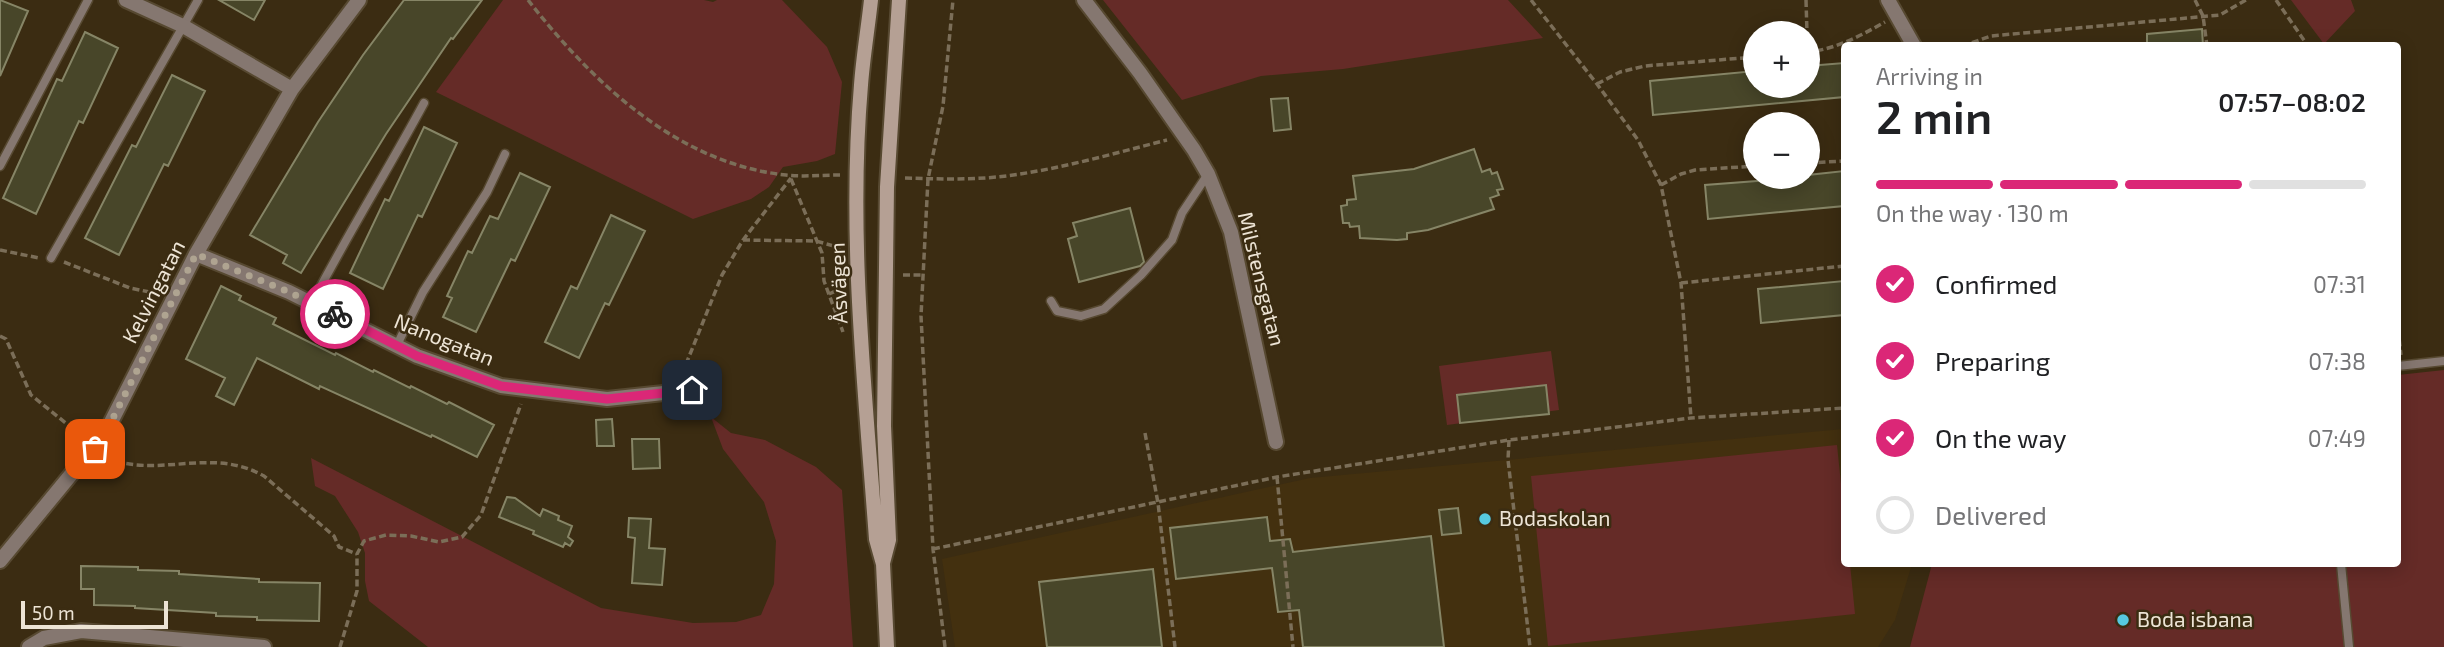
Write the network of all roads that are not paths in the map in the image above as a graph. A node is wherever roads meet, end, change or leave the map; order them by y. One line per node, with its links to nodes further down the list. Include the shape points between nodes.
1 (88, 0): 14 (lane)
2 (126, 0): 9 (street)
3 (198, 0): 9 (lane)
4 (359, 0): 11 (street, Kelvingatan)
5 (872, 0): 26 (street, Åsvägen, via 861,86 858,245 876,539)
6 (899, 0): 26 (street, Åsvägen, via 887,187 884,426 889,540)
7 (1084, 0): 15 (street, Milstensgatan)
8 (1888, 0): 10 (street)
9 (183, 26): 11 (street); 17 (lane)
10 (1912, 42)
11 (292, 89): 16 (street, Kelvingatan)
12 (424, 103): 19 (lane)
13 (505, 154): 20 (lane)
14 (0, 166)
15 (1208, 174): 18 (lane, via 1157,260 1104,309 1073,315 1057,311); 24 (street, Milstensgatan, via 1231,232)
16 (196, 254): 19 (street, Nanogatan); 25 (street, Kelvingatan, via 106,432)
17 (51, 258)
18 (1051, 301)
19 (312, 303): 20 (street, Nanogatan)
20 (397, 345): 23 (street, Nanogatan, via 501,386 607,399)
21 (2444, 361): 22 (lane)
22 (2401, 365)
23 (692, 390)
24 (1276, 442)
25 (0, 561)
26 (883, 564): 30 (street, Åsvägen)
27 (2341, 567): 31 (lane)
28 (29, 647): 29 (street, via 44,638 81,631)
29 (264, 647)
30 (887, 647)
31 (2349, 647)

